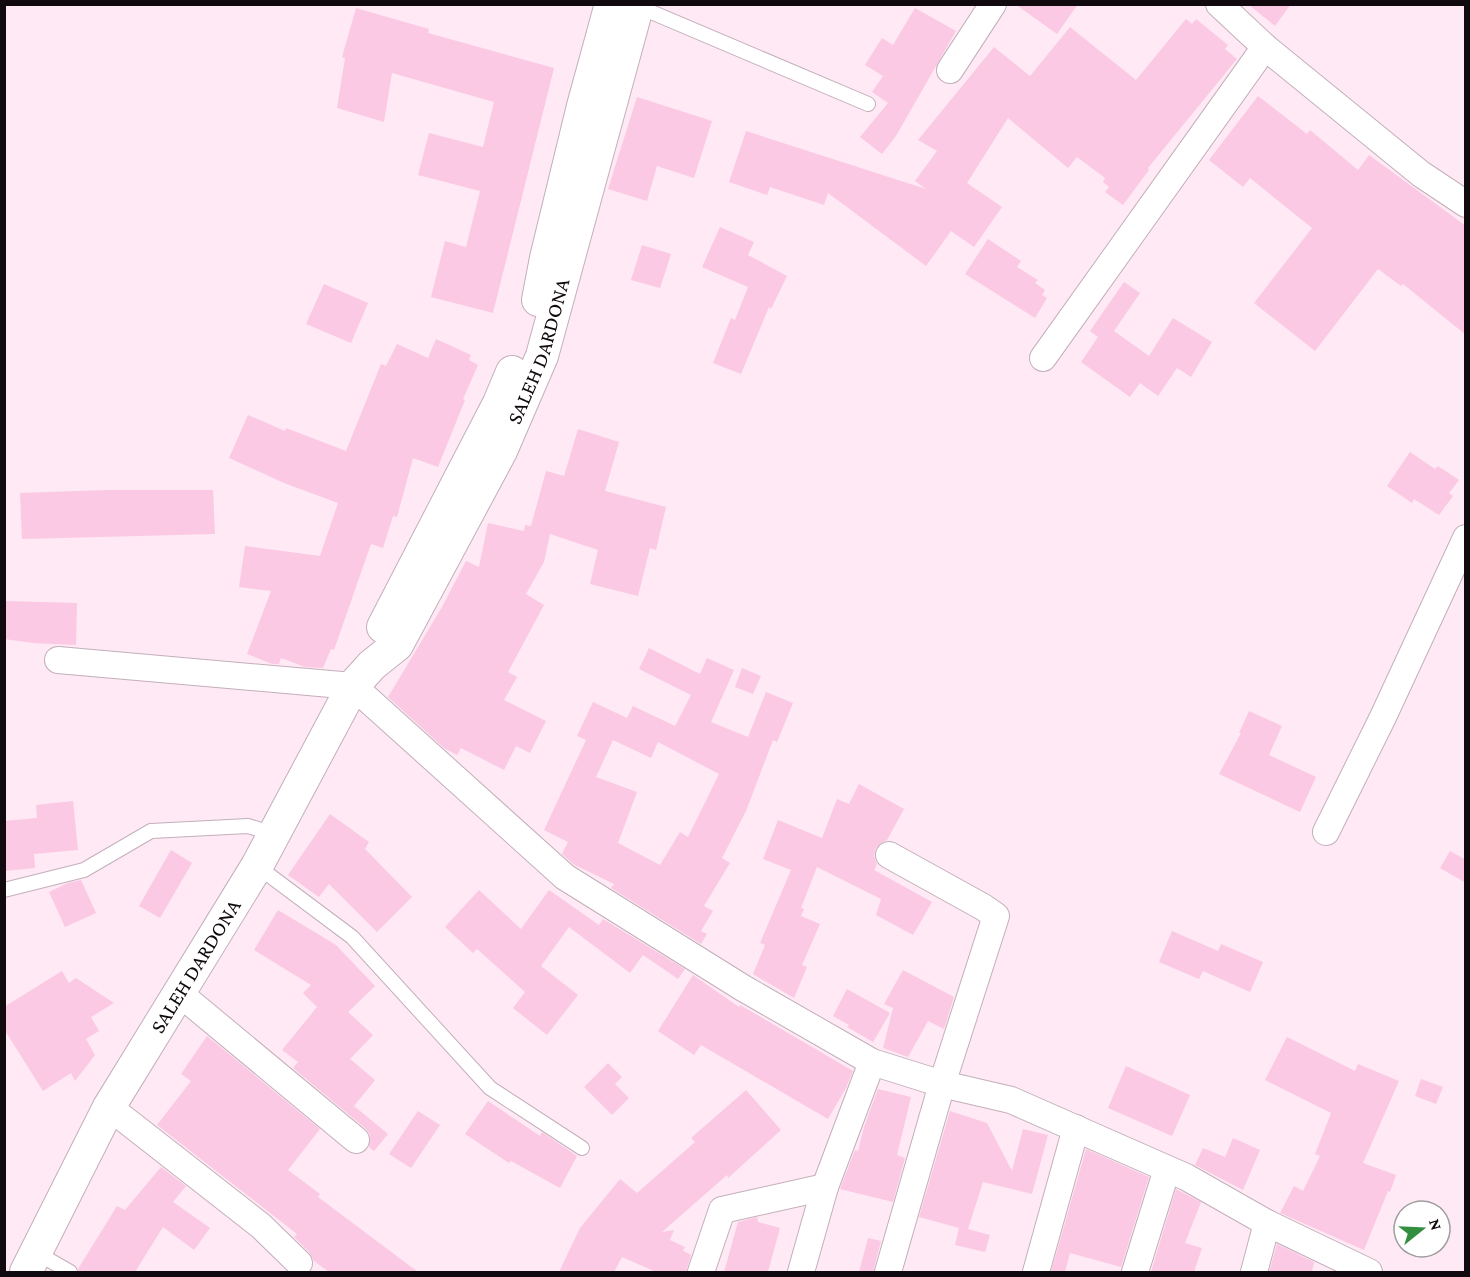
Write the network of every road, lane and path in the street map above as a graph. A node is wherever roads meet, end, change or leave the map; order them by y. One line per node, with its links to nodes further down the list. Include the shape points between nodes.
1 (993, 4): 5 (street)
2 (1218, 4): 4 (street)
3 (629, 5): 6 (lane); 11 (street, SALEH DARDONA, via 542,356 501,451 397,645)
4 (1265, 47): 7 (street, via 1420,174); 8 (street)
5 (950, 70)
6 (868, 104)
7 (1466, 204)
8 (1043, 358)
9 (1466, 538): 12 (street)
10 (58, 660): 11 (street)
11 (363, 676): 13 (street, SALEH DARDONA); 18 (street, via 565,877 743,988)
12 (1326, 832)
13 (274, 834): 15 (street, SALEH DARDONA); 16 (lane, via 248,826 150,831 84,870)
14 (889, 855): 19 (street, via 996,916)
15 (257, 866): 17 (street, SALEH DARDONA); 23 (lane, via 352,936 490,1088)
16 (4, 890)
17 (179, 993): 20 (street, SALEH DARDONA); 22 (street)
18 (873, 1062): 19 (street); 25 (street)
19 (942, 1084): 21 (street, via 1011,1100); 32 (street)
20 (109, 1107): 27 (street, SALEH DARDONA); 28 (street, via 261,1226)
21 (1076, 1128): 24 (street); 33 (street)
22 (356, 1140)
23 (582, 1148)
24 (1167, 1169): 26 (street); 34 (street)
25 (825, 1187): 30 (street, via 722,1210); 31 (street)
26 (1267, 1223): 35 (street); 36 (street)
27 (31, 1262): 29 (lane)
28 (299, 1263)
29 (69, 1272)
30 (701, 1272)
31 (801, 1272)
32 (888, 1272)
33 (1036, 1272)
34 (1135, 1272)
35 (1254, 1272)
36 (1369, 1272)

